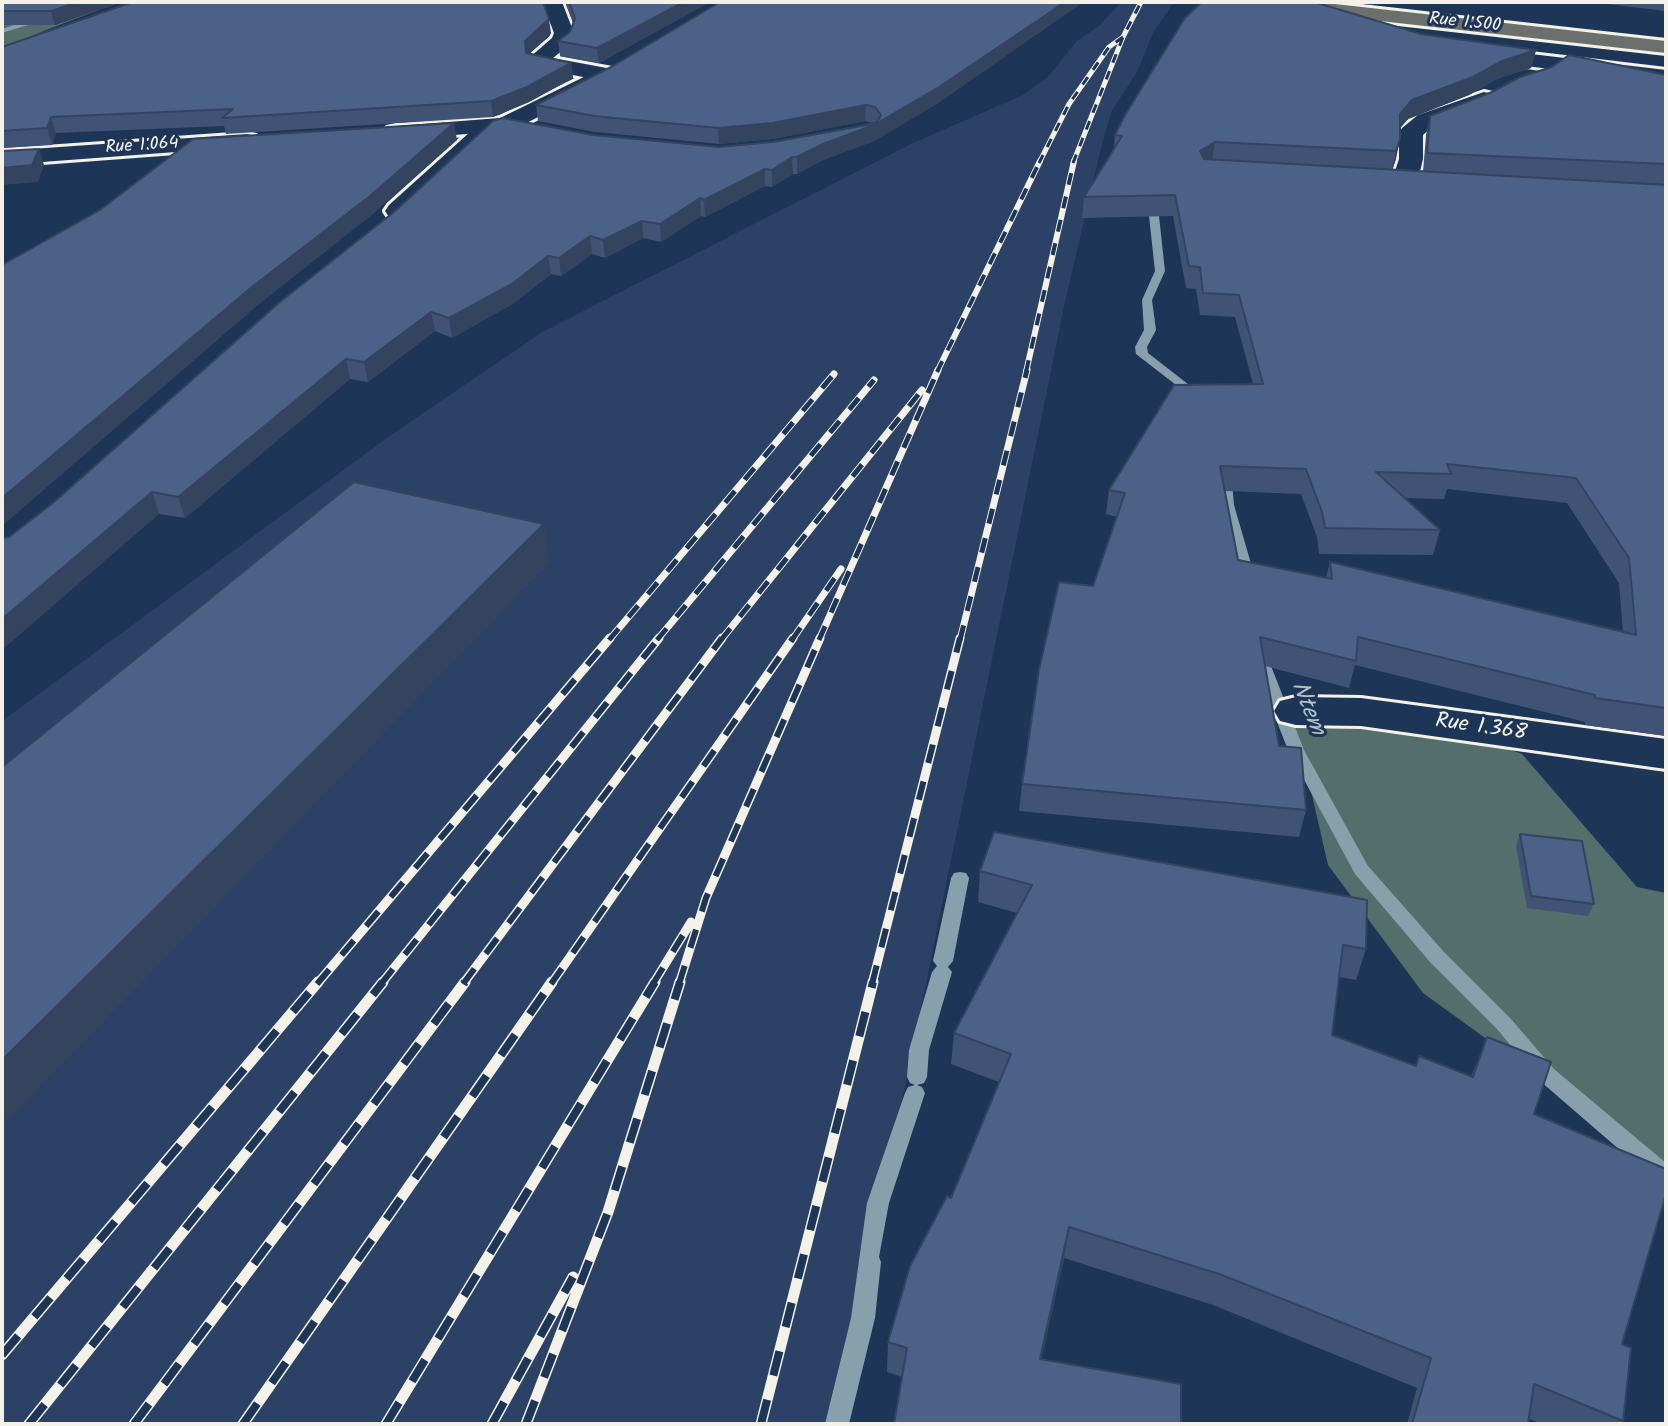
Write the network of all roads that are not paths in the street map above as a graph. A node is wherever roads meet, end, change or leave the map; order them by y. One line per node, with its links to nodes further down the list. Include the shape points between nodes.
1 (552, 2): 11 (street, via 564,33 539,62)
2 (1264, 2): 4 (main road, Rue 1.500)
3 (1358, 2): 5 (main road, Rue 1.500)
4 (1300, 6): 6 (street); 7 (main road, Rue 1.500)
5 (1666, 37)
6 (1412, 41)
7 (1666, 47)
8 (1455, 50): 10 (street)
9 (627, 61): 11 (street)
10 (1556, 64): 12 (street); 19 (street, via 1538,77 1418,126 1411,133)
11 (604, 74): 13 (street)
12 (1666, 77)
13 (496, 127): 14 (street); 15 (street); 21 (street)
14 (367, 134)
15 (546, 135)
16 (268, 139): 17 (street, Rue 1.064)
17 (2, 158)
18 (1376, 179): 19 (street)
19 (1405, 180): 20 (street)
20 (1433, 181)
21 (373, 232)
22 (1296, 711): 23 (street, Rue 1.368, via 1361,712)
23 (1666, 754)

